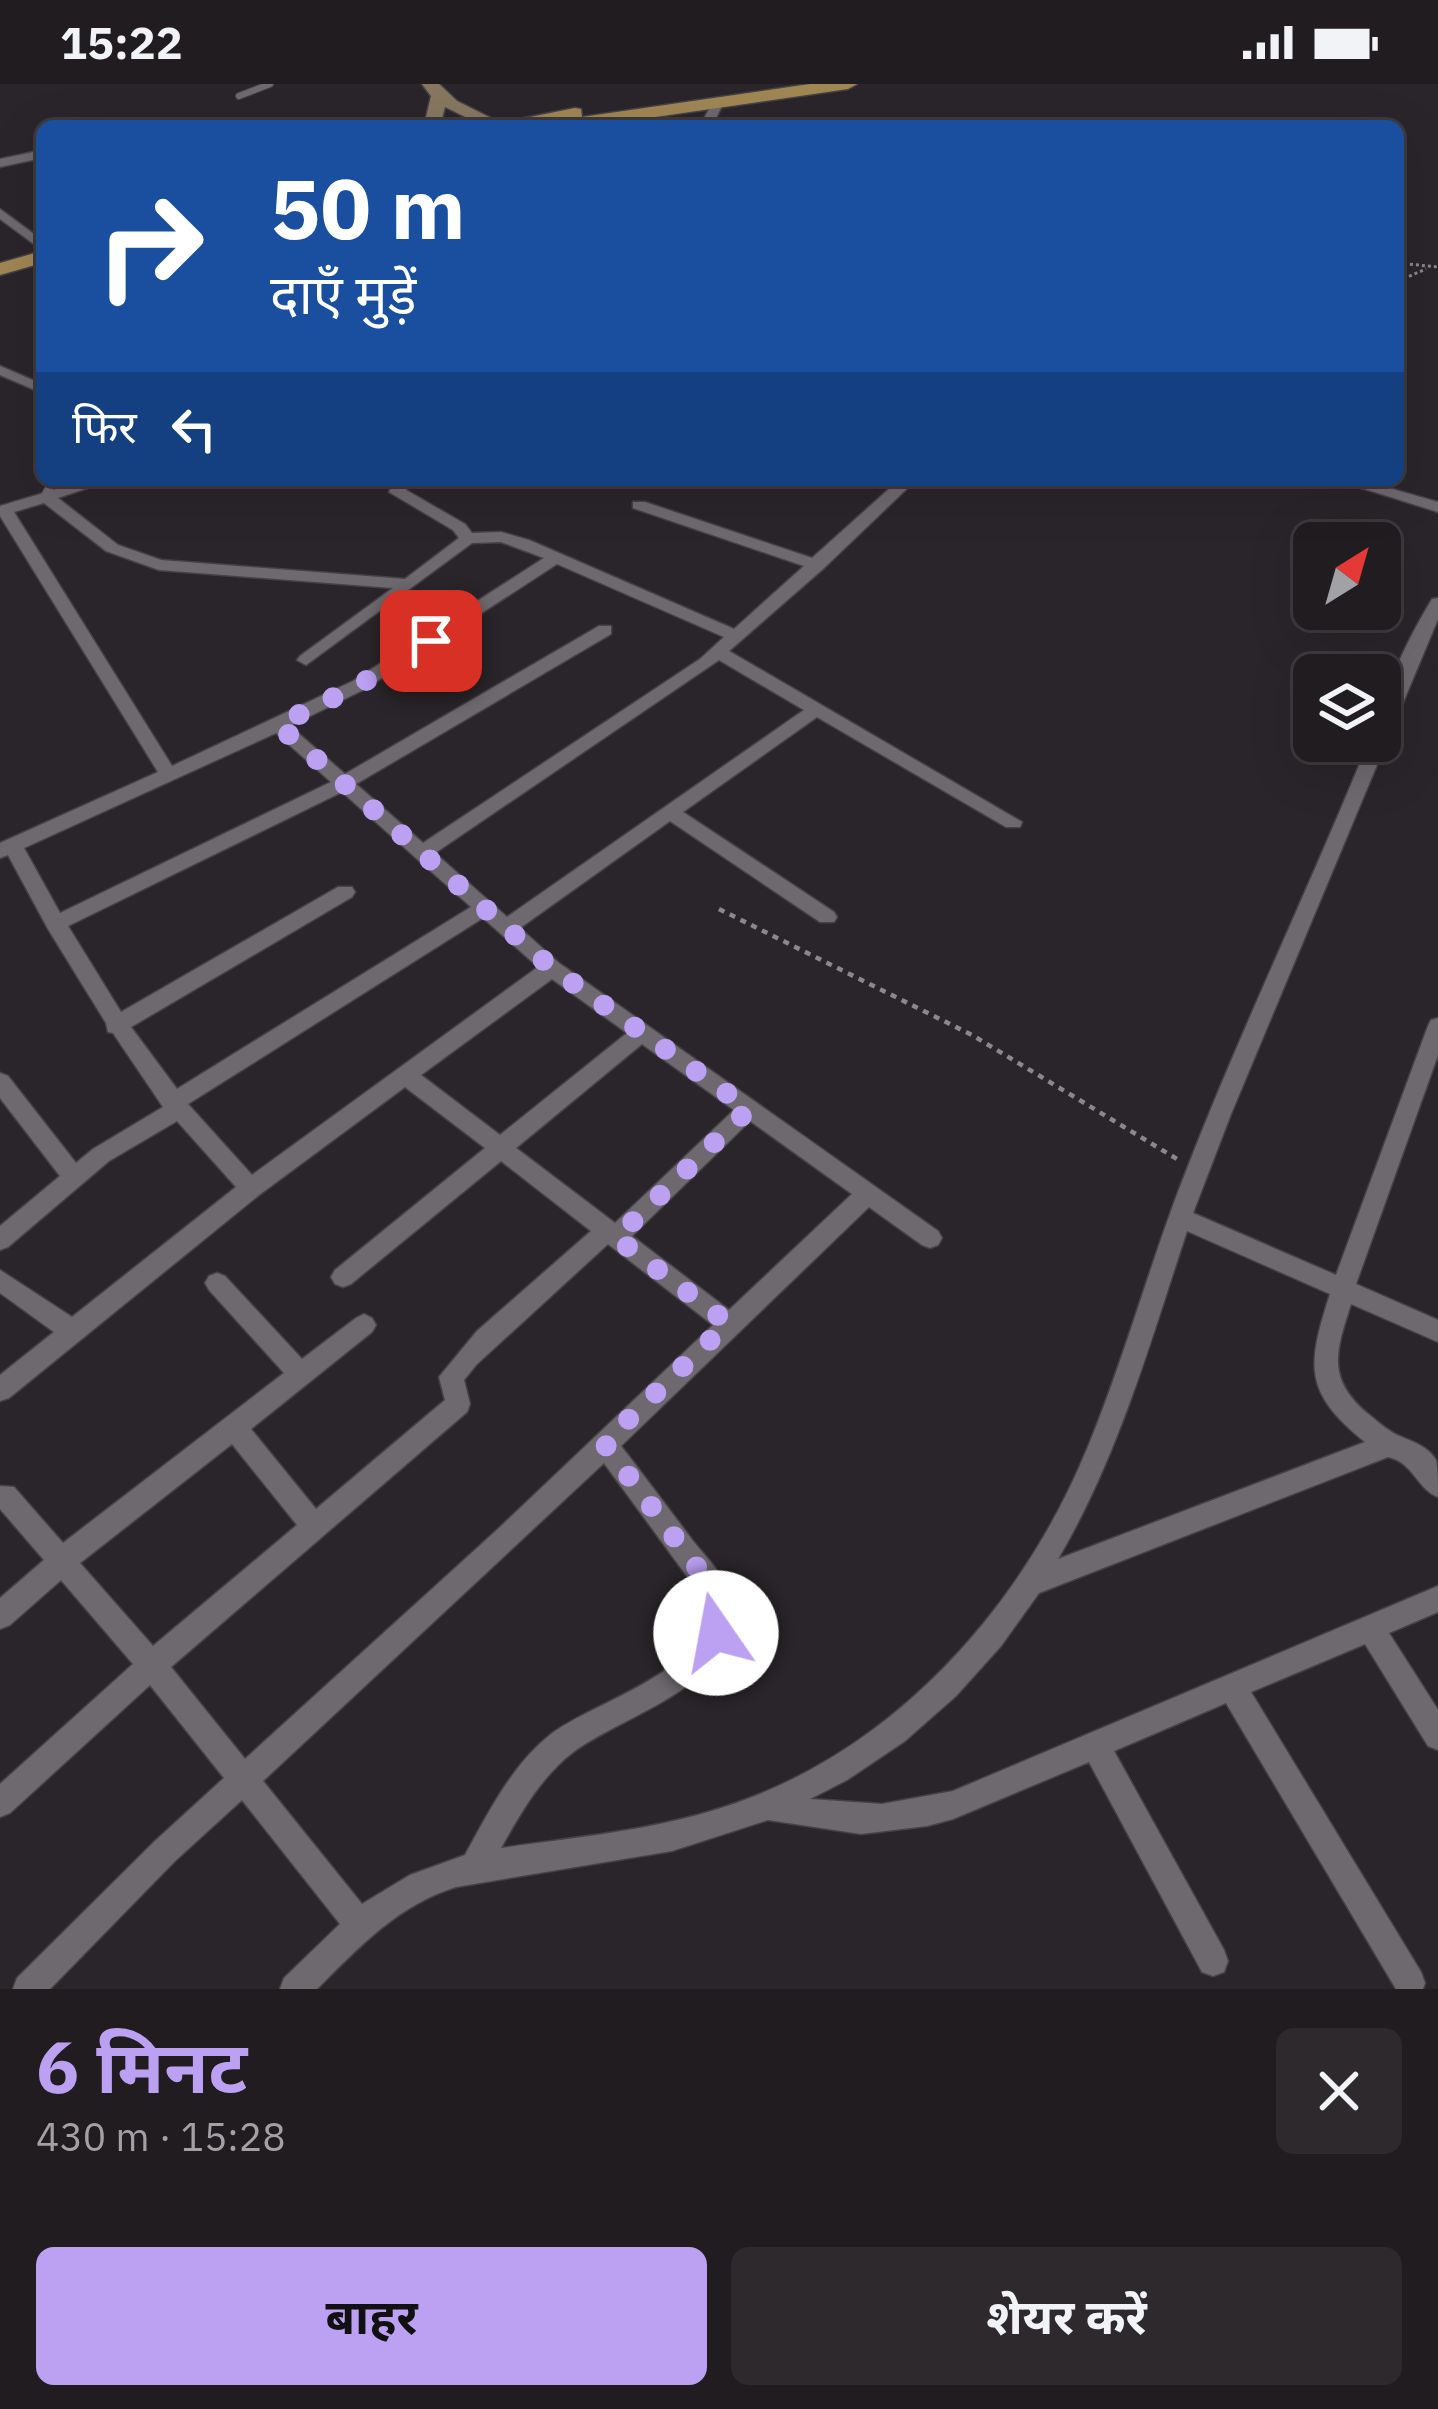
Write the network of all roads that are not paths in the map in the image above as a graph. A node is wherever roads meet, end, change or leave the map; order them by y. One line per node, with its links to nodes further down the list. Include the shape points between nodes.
1 (270, 84): 5 (lane)
2 (759, 84): 9 (main road)
3 (848, 84): 6 (main road)
4 (435, 90): 7 (street); 8 (street)
5 (239, 96)
6 (719, 100): 10 (main road); 11 (street)
7 (432, 120)
8 (486, 120)
9 (534, 120)
10 (592, 120)
11 (709, 120)
12 (36, 154): 13 (street)
13 (0, 163)
14 (0, 213): 15 (street)
15 (36, 241)
16 (36, 248): 17 (main road)
17 (0, 258)
18 (36, 259): 19 (main road)
19 (0, 269)
20 (0, 370): 21 (street)
21 (36, 386)
22 (398, 486): 29 (street, via 401,496)
23 (902, 486): 31 (street)
24 (1365, 486): 27 (street)
25 (50, 488): 28 (street); 32 (street, via 112,548 159,566)
26 (639, 505): 31 (street)
27 (1438, 507)
28 (2, 510): 42 (street)
29 (466, 538): 30 (street, via 501,536); 32 (street)
30 (556, 556): 35 (street); 40 (street, via 359,685)
31 (818, 566): 35 (street)
32 (409, 584): 37 (street)
33 (1438, 603): 38 (street)
34 (605, 629): 43 (street)
35 (738, 637): 36 (street)
36 (719, 653): 39 (street); 47 (street)
37 (306, 660)
38 (1401, 683)
39 (817, 709): 44 (street); 45 (street)
40 (278, 725): 42 (street); 43 (street)
41 (1369, 762): 65 (street)
42 (169, 775): 46 (street)
43 (341, 785): 47 (street); 51 (street)
44 (668, 812): 50 (street); 52 (street)
45 (1013, 822)
46 (6, 848): 51 (street)
47 (421, 854): 49 (street)
48 (345, 892): 54 (street)
49 (483, 909): 52 (street); 59 (street)
50 (827, 917)
51 (56, 924): 54 (street)
52 (505, 928): 53 (street)
53 (552, 968): 56 (street); 57 (street)
54 (116, 1026): 59 (street)
55 (1438, 1026): 72 (street)
56 (642, 1032): 60 (street); 61 (street)
57 (407, 1076): 61 (street); 63 (street)
58 (0, 1082): 62 (street)
59 (174, 1107): 62 (street); 63 (street)
60 (749, 1109): 64 (street); 66 (street)
61 (498, 1149): 66 (street); 69 (street)
62 (73, 1175): 68 (street)
63 (251, 1189): 75 (street)
64 (868, 1193): 67 (street); 73 (street)
65 (1181, 1219): 72 (street); 86 (street, via 1098,1453)
66 (611, 1234): 73 (street); 84 (street, via 464,1357 451,1377 458,1403)
67 (930, 1238)
68 (0, 1240)
69 (343, 1277)
70 (0, 1280): 75 (street)
71 (218, 1283): 77 (street)
72 (1343, 1289): 76 (street); 81 (street, via 1324,1373 1342,1407)
73 (728, 1323): 80 (street)
74 (364, 1325): 77 (street)
75 (71, 1330): 78 (street)
76 (1438, 1331)
77 (301, 1375): 79 (street)
78 (0, 1390)
79 (234, 1427): 84 (street); 85 (street)
80 (604, 1443): 94 (street); 97 (street, via 713,1589 716,1633 697,1665 562,1742)
81 (1388, 1445): 82 (street, via 1415,1455); 86 (street)
82 (1438, 1485)
83 (5, 1496): 85 (street)
84 (314, 1526): 90 (street)
85 (63, 1560): 88 (street); 90 (street)
86 (1031, 1583): 96 (street, via 993,1640 902,1729)
87 (1438, 1599): 89 (street)
88 (0, 1616)
89 (1371, 1629): 91 (street); 92 (street)
90 (152, 1666): 94 (street); 95 (street)
91 (1234, 1688): 93 (street); 100 (street)
92 (1438, 1736)
93 (1096, 1745): 96 (street, via 912,1816 834,1820); 99 (street)
94 (241, 1780): 98 (street); 101 (street)
95 (0, 1803)
96 (769, 1806): 97 (street, via 610,1849)
97 (476, 1864): 98 (street, via 416,1886)
98 (360, 1925): 102 (street)
99 (1213, 1960)
100 (1410, 1983)
101 (28, 1989)
102 (295, 1989)

